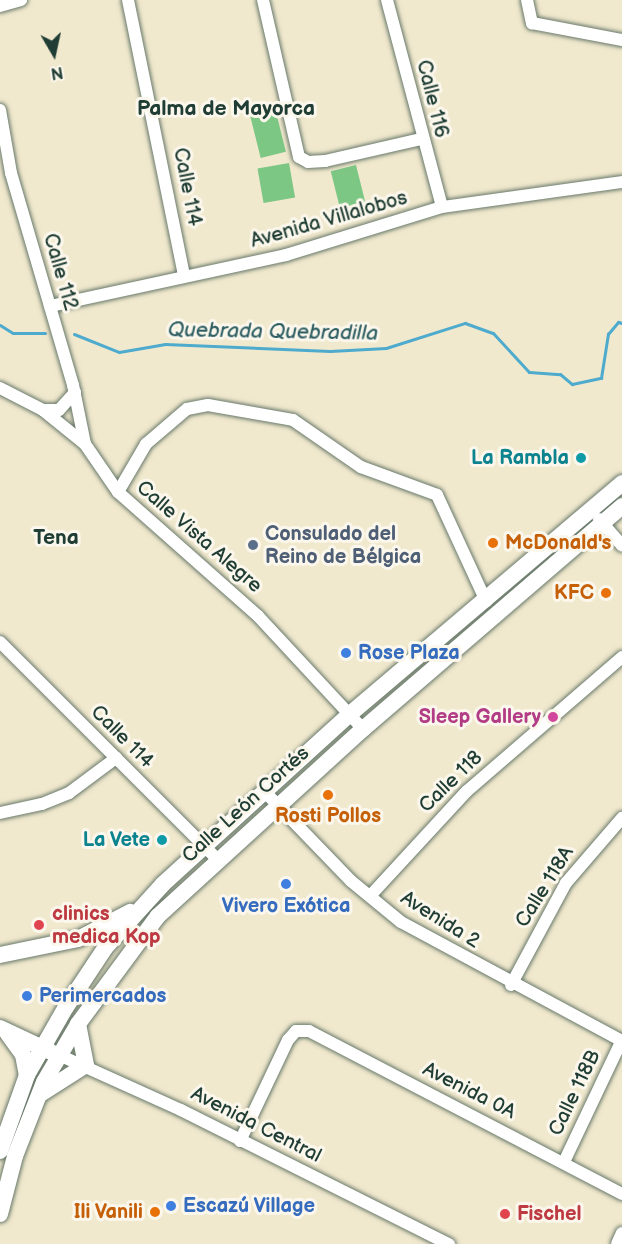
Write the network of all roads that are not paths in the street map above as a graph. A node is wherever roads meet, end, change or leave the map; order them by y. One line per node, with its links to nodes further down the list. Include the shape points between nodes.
1 (21, 0): 6 (street)
2 (128, 0): 13 (street, Calle 114)
3 (262, 0): 9 (street, via 299,157 308,162)
4 (387, 0): 9 (street, Calle 116)
5 (527, 0): 7 (street, via 532,23)
6 (0, 6)
7 (622, 40)
8 (0, 110): 10 (street, Calle 112)
9 (421, 140): 12 (street, Calle 116)
10 (6, 174): 14 (street, Calle 112)
11 (622, 182): 12 (street, Avenida Villalobos)
12 (442, 207): 13 (street, Avenida Villalobos, via 286,255)
13 (184, 276): 14 (street, Avenida Villalobos)
14 (50, 306): 16 (street, Calle 112)
15 (0, 387): 17 (street, Calle Vista Alegre)
16 (75, 392): 17 (street, via 59,410); 18 (street, Calle 112)
17 (43, 410): 18 (street, Calle Vista Alegre)
18 (86, 444): 20 (street, Calle Vista Alegre)
19 (622, 483): 22 (main road, Calle León Cortés)
20 (118, 492): 25 (street, via 146,444 187,409 208,405 293,420 369,471 437,495); 28 (street, Calle Vista Alegre, via 251,608)
21 (622, 506): 23 (main road, Calle León Cortés)
22 (591, 509): 23 (street); 25 (main road, Calle León Cortés)
23 (602, 523): 24 (street); 29 (main road, Calle León Cortés)
24 (622, 544)
25 (486, 601): 28 (main road, Calle León Cortés)
26 (0, 642): 30 (street, Calle 114)
27 (622, 657): 37 (street, Calle 118, via 467,791)
28 (350, 714): 29 (street, Calle Vista Alegre); 31 (main road, Calle León Cortés)
29 (363, 729): 31 (main road, Calle León Cortés)
30 (116, 758): 32 (street, via 69,793 42,804); 34 (street, Calle 114)
31 (271, 799): 34 (main road, Calle León Cortés); 35 (main road, Calle León Cortés); 37 (street, Avenida 2)
32 (0, 813)
33 (622, 818): 42 (street, Calle 118A, via 566,883)
34 (204, 846): 35 (street, Calle 114); 36 (main road, Calle León Cortés)
35 (217, 860): 38 (main road, Calle León Cortés)
36 (163, 884): 39 (main road, via 122,918); 40 (main road, Calle León Cortés)
37 (370, 896): 42 (street, Avenida 2, via 428,940)
38 (136, 942): 40 (main road); 43 (main road, Calle León Cortés)
39 (54, 946): 40 (main road); 41 (main road)
40 (105, 948): 46 (main road, Calle León Cortés)
41 (0, 954)
42 (512, 985): 45 (street, Avenida 2)
43 (78, 1024): 47 (main road, Calle León Cortés); 48 (main road)
44 (2, 1029): 46 (main road, Avenida Central); 49 (main road, via 23,1054)
45 (622, 1041): 53 (street, Calle 118B)
46 (42, 1049): 47 (main road, Avenida Central); 49 (main road, Calle León Cortés)
47 (59, 1055): 48 (street, Avenida Central); 50 (main road, Calle León Cortés)
48 (86, 1065): 50 (main road); 51 (street, Avenida Central)
49 (27, 1075): 52 (main road, Calle León Cortés)
50 (36, 1099): 55 (main road, Calle León Cortés, via 15,1156)
51 (240, 1141): 53 (street, Avenida 0A, via 296,1031 309,1032); 57 (street, Avenida Central)
52 (0, 1152)
53 (564, 1162): 54 (street, Avenida 0A)
54 (622, 1194)
55 (0, 1214)
56 (622, 1233): 58 (street)
57 (446, 1243)
58 (617, 1244)

